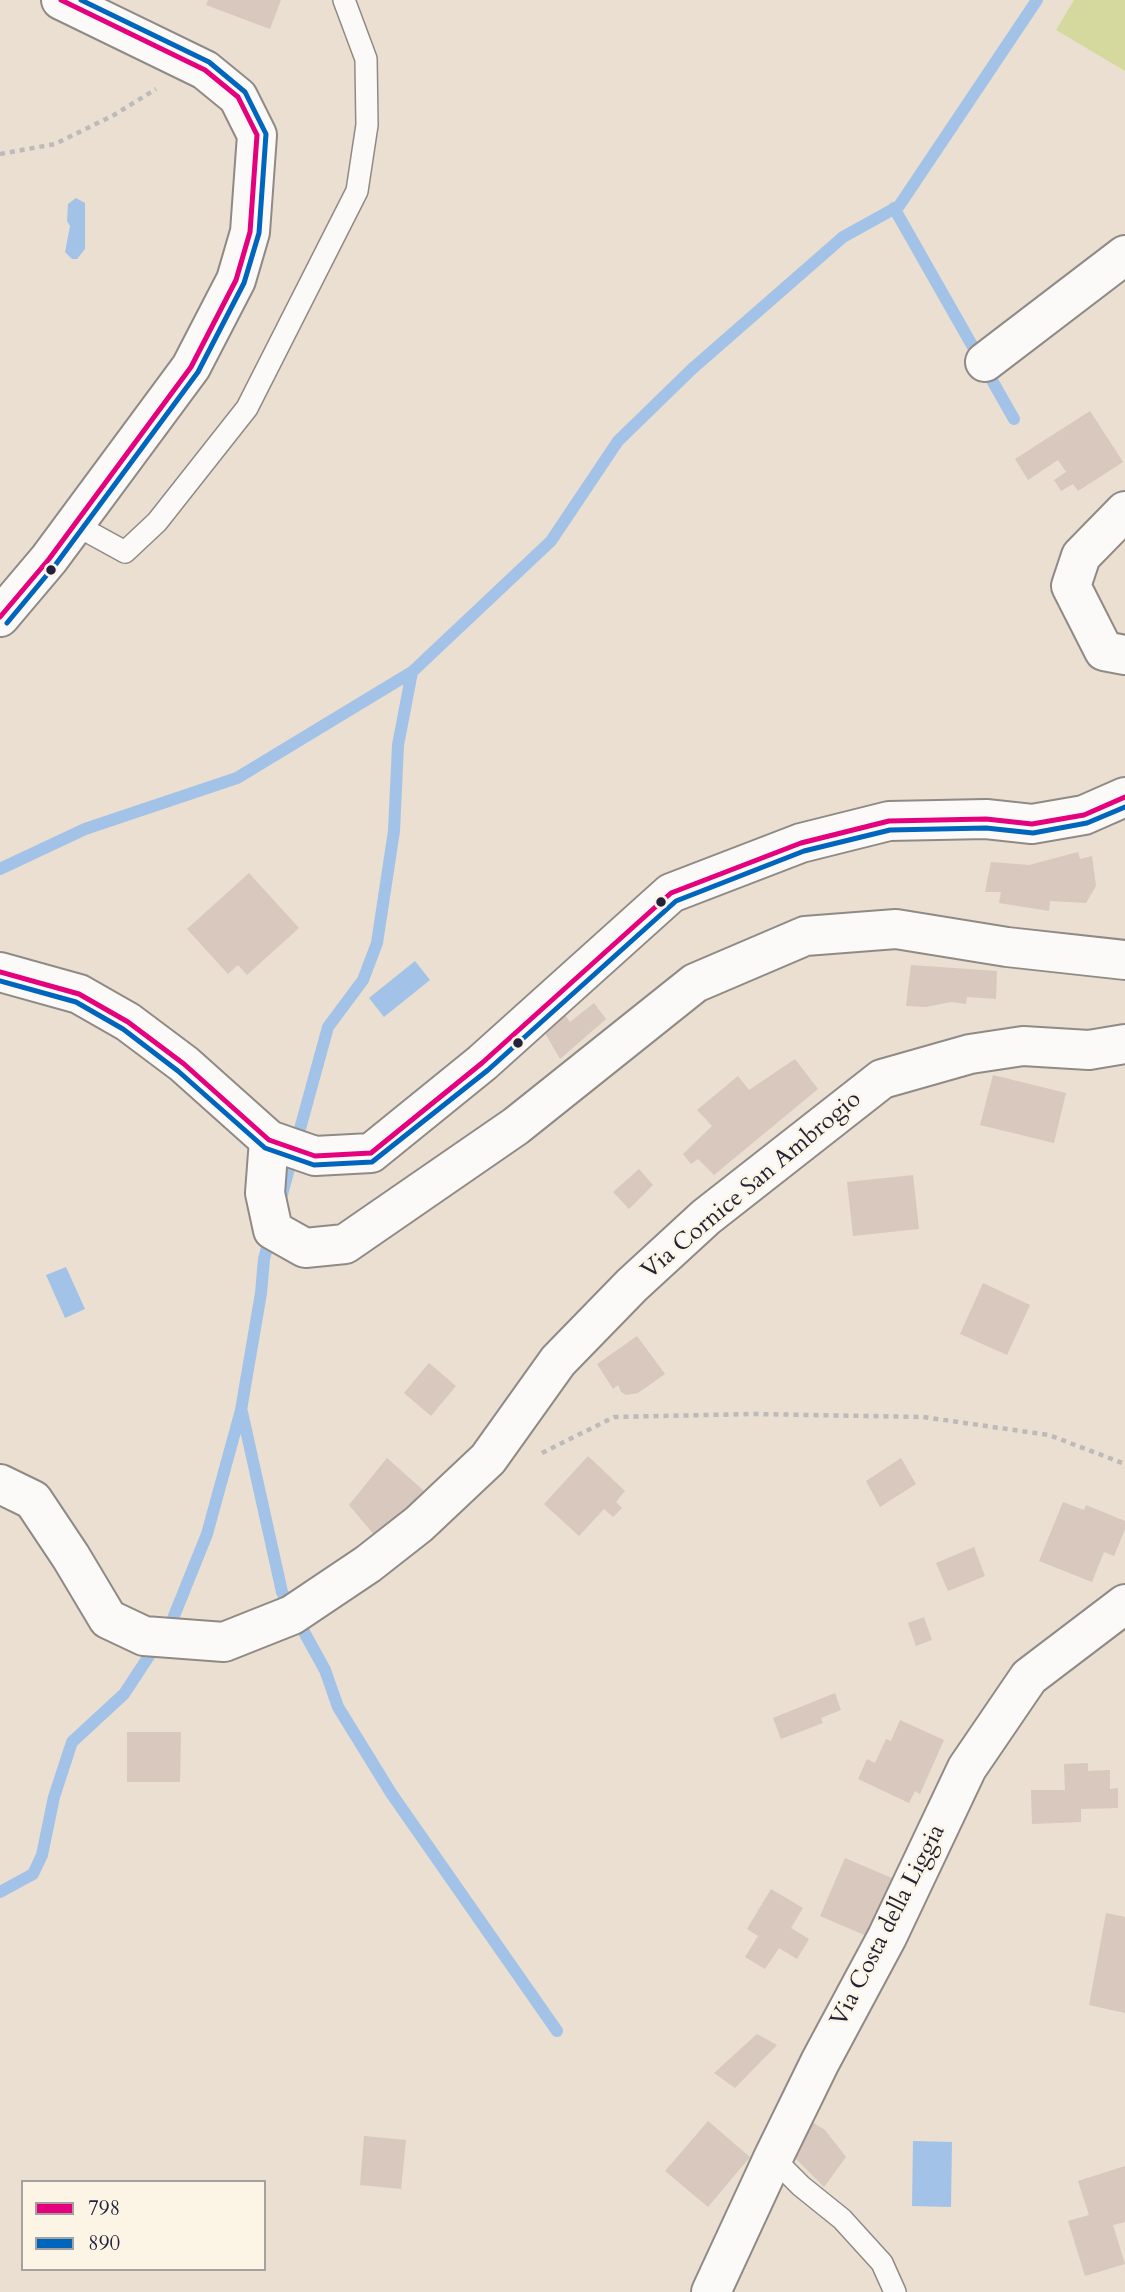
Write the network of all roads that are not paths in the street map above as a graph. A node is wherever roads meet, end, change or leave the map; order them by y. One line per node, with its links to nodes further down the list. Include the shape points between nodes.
1 (61, 0): 6 (street, via 205,69 238,97 257,135 250,232 236,280 191,367)
2 (344, 0): 6 (lane, via 366,59 367,125 357,191 247,408 157,522 125,552)
3 (1125, 255): 4 (street)
4 (985, 362)
5 (1125, 510): 8 (street, via 1081,556 1070,586 1104,651)
6 (74, 524): 7 (street)
7 (0, 617)
8 (1125, 655)
9 (1125, 797): 13 (street, via 1084,815 1032,824 986,819 889,821 801,843 671,893 482,1063 371,1153 314,1156)
10 (1125, 960): 13 (street, via 896,929 805,936 695,983 516,1126 345,1244 305,1248 273,1230 265,1194)
11 (0, 972): 13 (street, via 79,994 128,1022 184,1064)
12 (1125, 1044): 14 (street, Via Cornice San Ambrogio, via 1089,1049 997,1049 882,1079 706,1217 632,1285 558,1361 488,1459 419,1524 292,1615 224,1643 144,1636 108,1619 33,1500)
13 (269, 1140)
14 (0, 1483)
15 (1125, 1604): 16 (street, Via Costa della Liggia, via 1029,1677 967,1768 887,1937)
16 (773, 2158): 17 (street, Via Costa della Liggia); 18 (lane, via 842,2218 882,2263)
17 (711, 2292)
18 (894, 2292)

